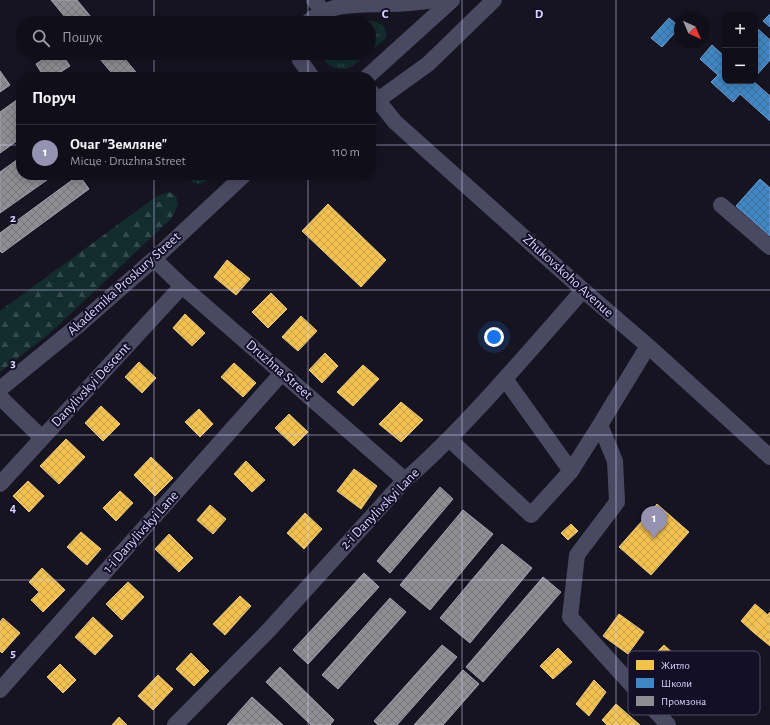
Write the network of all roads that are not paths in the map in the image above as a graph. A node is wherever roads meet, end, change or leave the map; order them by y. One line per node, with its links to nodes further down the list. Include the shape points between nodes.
1 (434, 0): 4 (street, via 413,3)
2 (452, 0): 8 (street)
3 (494, 0): 9 (street, via 428,64)
4 (319, 5): 5 (street)
5 (312, 16)
6 (300, 60): 7 (street)
7 (308, 72)
8 (373, 72)
9 (376, 95)
10 (376, 98): 16 (street, Zhukovskoho Avenue, via 395,122)
11 (239, 180): 14 (street, Akademika Proskury Street)
12 (721, 205): 13 (street)
13 (770, 247)
14 (154, 259): 15 (street, Druzhna Street); 20 (street, Akademika Proskury Street)
15 (182, 286): 18 (street, Druzhna Street); 23 (street, Danylivskyi Descent)
16 (583, 290): 17 (street, Zhukovskoho Avenue); 19 (street, 2-i Danylivskyi Lane)
17 (648, 346): 22 (street); 25 (street, Zhukovskoho Avenue)
18 (282, 373): 27 (street, Druzhna Street); 30 (street, 1-i Danylivskyi Lane)
19 (505, 379): 24 (street, 2-i Danylivskyi Lane); 26 (street)
20 (0, 389)
21 (0, 397): 23 (street)
22 (600, 425): 26 (street); 29 (street, via 615,461 617,502 577,555 570,617)
23 (42, 438): 28 (street, Danylivskyi Descent)
24 (449, 439): 26 (street, via 531,515); 27 (street, 2-i Danylivskyi Lane)
25 (770, 457)
26 (571, 470)
27 (405, 480): 32 (street, 2-i Danylivskyi Lane, via 268,631)
28 (0, 484)
29 (628, 681)
30 (0, 690)
31 (659, 715): 33 (street)
32 (175, 725)
33 (668, 725)

